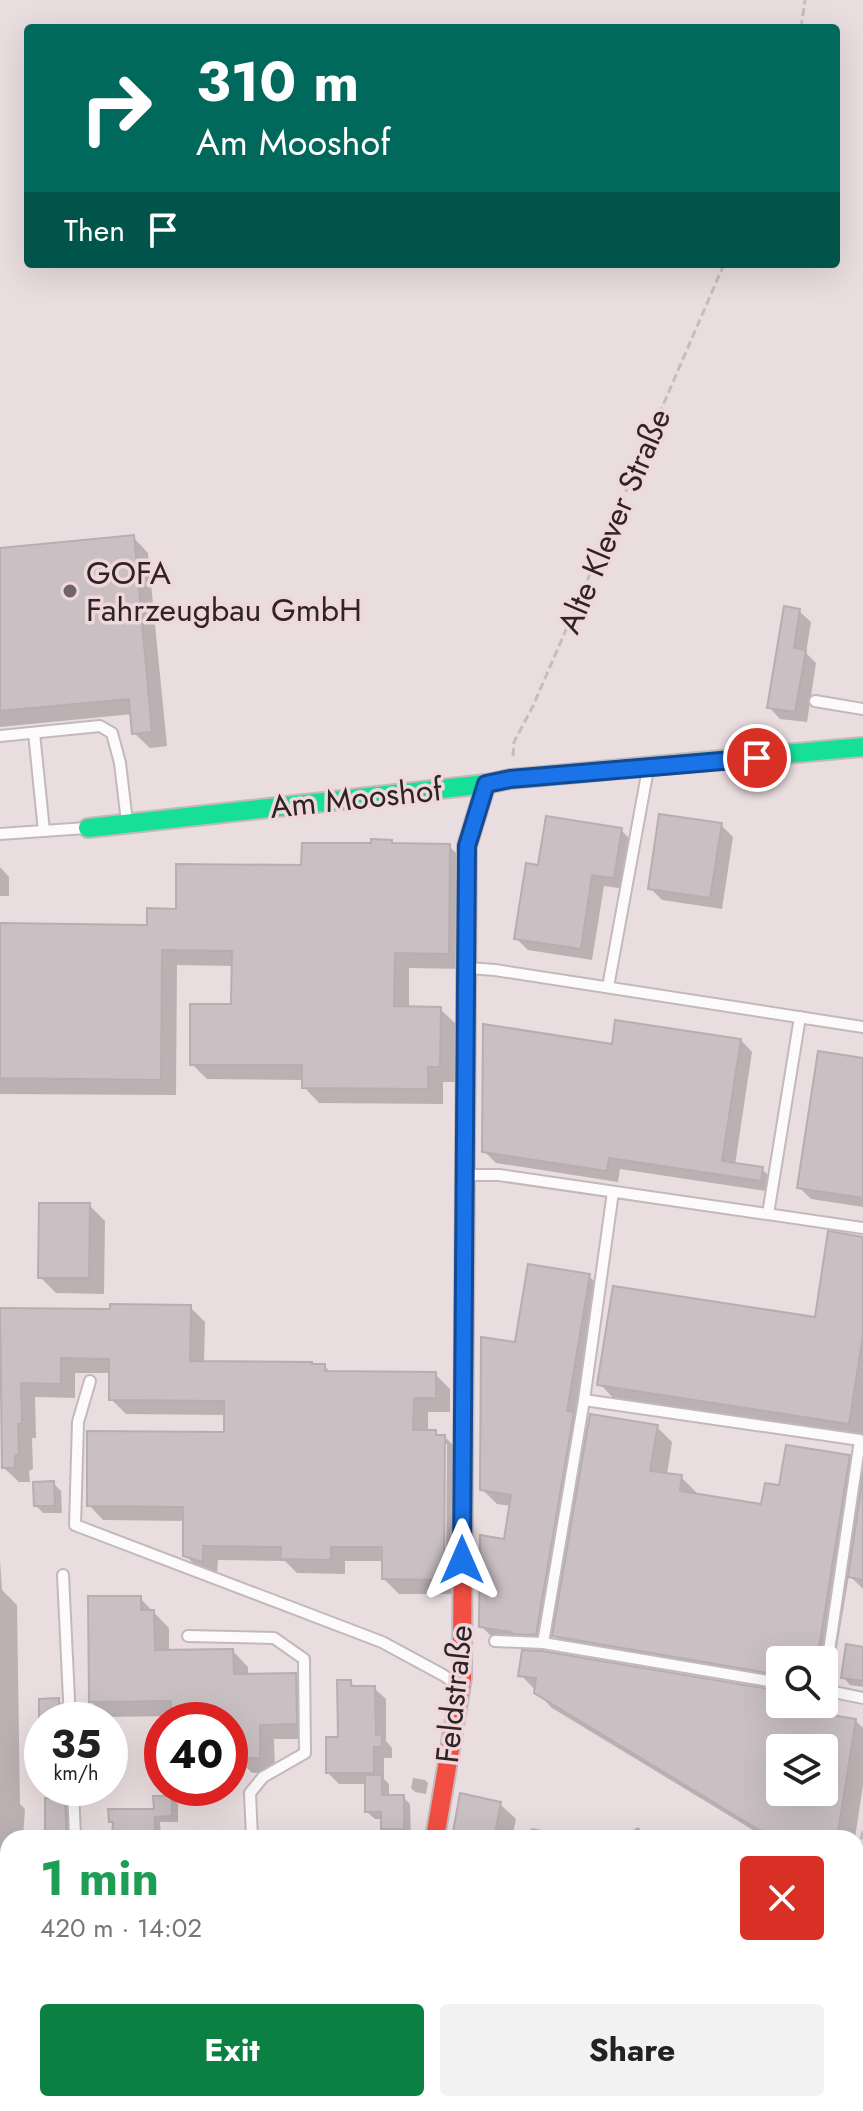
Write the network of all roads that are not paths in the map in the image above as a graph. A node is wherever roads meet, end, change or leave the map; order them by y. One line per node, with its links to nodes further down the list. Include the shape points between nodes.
1 (815, 701): 2 (lane)
2 (863, 709)
3 (34, 733): 4 (lane); 8 (lane, via 100,726 112,733); 10 (lane)
4 (0, 736)
5 (863, 747): 6 (street, Am Mooshof)
6 (648, 767): 7 (street, Am Mooshof); 13 (lane)
7 (486, 784): 8 (street, Am Mooshof); 12 (street, Feldstraße, via 467,846)
8 (127, 824): 9 (street, Am Mooshof)
9 (88, 828): 10 (lane)
10 (44, 831): 11 (lane)
11 (0, 834)
12 (466, 968): 13 (lane); 16 (street, Feldstraße)
13 (608, 987): 14 (lane)
14 (800, 1017): 15 (lane); 18 (lane)
15 (863, 1027)
16 (465, 1175): 17 (lane); 29 (street, Feldstraße)
17 (613, 1192): 18 (lane); 21 (lane)
18 (768, 1214): 19 (lane)
19 (863, 1228)
20 (90, 1381): 29 (lane, via 78,1422 75,1525 382,1642)
21 (584, 1400): 22 (lane); 26 (lane)
22 (862, 1440): 27 (lane)
23 (63, 1575): 32 (lane)
24 (188, 1636): 35 (lane, via 274,1638 304,1659 305,1753 263,1777 250,1793)
25 (495, 1641): 26 (lane)
26 (543, 1643): 28 (lane)
27 (830, 1646)
28 (766, 1681)
29 (460, 1687): 36 (street, Feldstraße)
30 (838, 1692): 31 (lane)
31 (863, 1698)
32 (69, 1702)
33 (74, 1806): 34 (lane)
34 (75, 1830)
35 (252, 1830)
36 (436, 1830)

